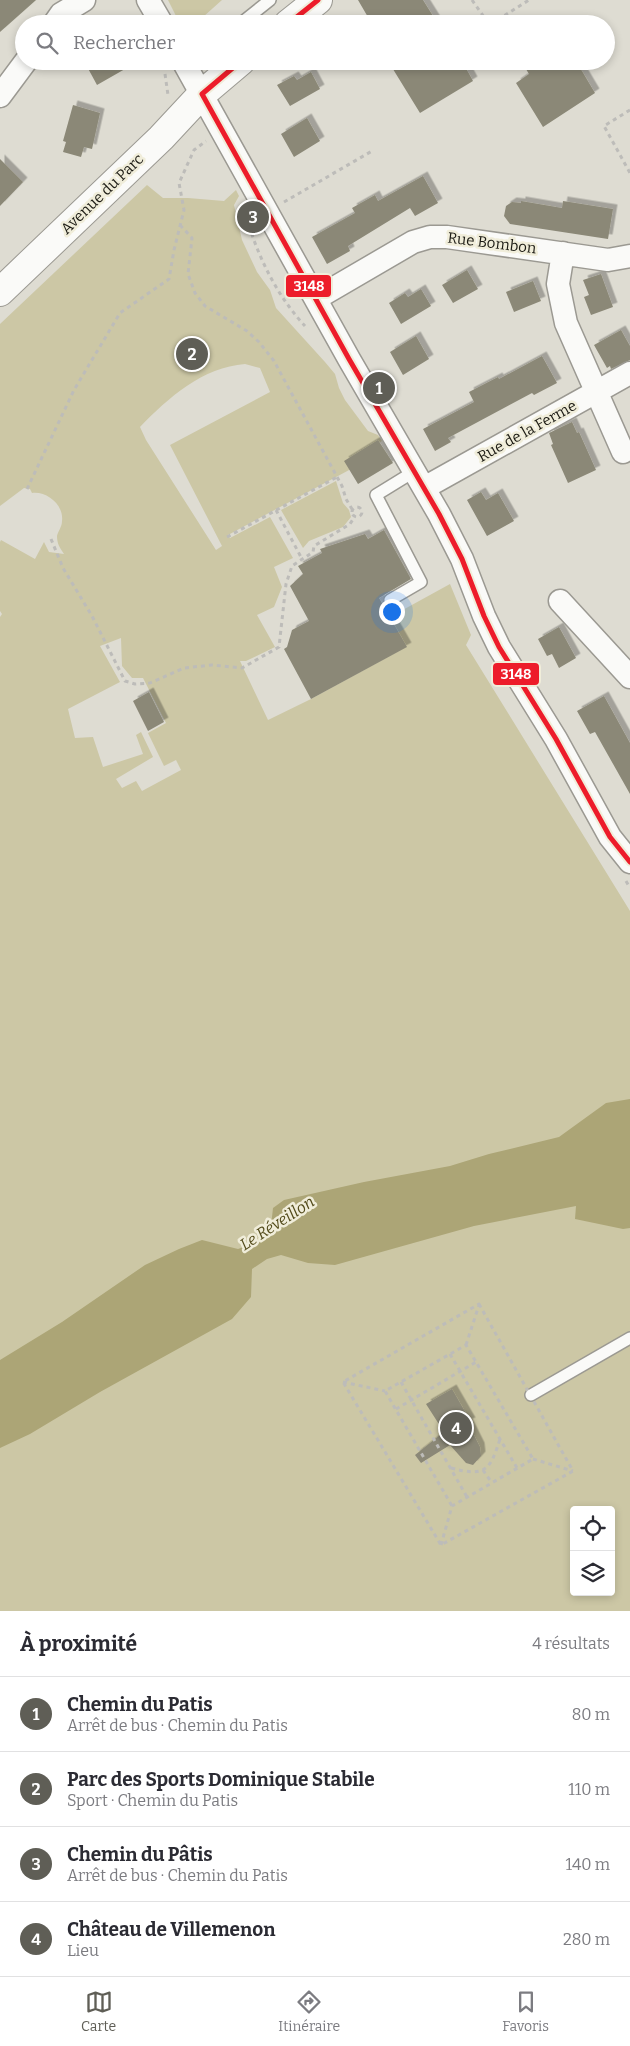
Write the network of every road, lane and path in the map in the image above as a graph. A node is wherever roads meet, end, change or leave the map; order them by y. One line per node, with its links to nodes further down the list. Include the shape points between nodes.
1 (84, 0): 7 (street)
2 (148, 0): 8 (street)
3 (270, 0): 9 (lane)
4 (318, 0): 10 (street)
5 (472, 0): 11 (path)
6 (528, 0): 12 (path)
7 (60, 15)
8 (157, 15)
9 (251, 15)
10 (299, 15)
11 (483, 15)
12 (504, 15)
13 (19, 70): 18 (street)
14 (173, 70): 19 (path)
15 (178, 70): 17 (street)
16 (230, 70): 17 (street, Avenue du Parc)
17 (202, 94): 28 (street, Avenue du Parc); 29 (street)
18 (0, 96)
19 (166, 102)
20 (630, 110): 23 (path, via 604,126)
21 (211, 137): 25 (path, via 194,150 179,184 184,210)
22 (372, 151): 24 (path)
23 (630, 173)
24 (279, 205)
25 (180, 224): 33 (path, via 192,238 188,274 194,293 205,306 247,331 274,361); 35 (path, via 169,278 120,312 74,390)
26 (563, 253): 27 (street, Rue Bombon, via 608,260); 29 (street, Rue Bombon, via 430,237 413,242); 31 (street, via 558,284 566,323)
27 (630, 256)
28 (0, 292)
29 (317, 298): 34 (street, via 349,360)
30 (630, 373): 31 (street, Rue de la Ferme)
31 (596, 392): 32 (street); 34 (street, Rue de la Ferme)
32 (623, 452)
33 (337, 477): 36 (path); 37 (path)
34 (420, 480): 42 (lane, via 376,495 421,582); 45 (street, via 462,559 499,647 556,738 610,837)
35 (27, 489)
36 (352, 509): 38 (path); 38 (path, via 361,509 361,514)
37 (276, 510): 39 (path); 41 (path)
38 (356, 516): 41 (path, via 350,524 314,546 313,552)
39 (228, 537)
40 (51, 540): 41 (path, via 125,681 135,684 150,682 184,668 212,665 242,668 279,647 286,584 292,566)
41 (302, 559)
42 (390, 600)
43 (560, 601): 44 (street)
44 (630, 677)
45 (630, 862)
46 (479, 1304): 48 (path); 52 (path); 55 (path)
47 (630, 1338): 55 (lane)
48 (466, 1345): 49 (path); 50 (path)
49 (450, 1354): 51 (path); 53 (path)
50 (476, 1362): 51 (path); 59 (path)
51 (460, 1371): 56 (path); 58 (path)
52 (343, 1382): 54 (path); 67 (path)
53 (401, 1382): 54 (path); 56 (path)
54 (386, 1391): 57 (path)
55 (530, 1395): 63 (path)
56 (411, 1400): 57 (path); 60 (path)
57 (396, 1410): 66 (path)
58 (500, 1439): 61 (path); 62 (path, via 492,1463)
59 (533, 1459): 61 (path); 63 (path)
60 (450, 1468): 62 (path, via 474,1472); 65 (path)
61 (517, 1468): 64 (path)
62 (483, 1470): 64 (path)
63 (574, 1471): 67 (path)
64 (492, 1483): 65 (path)
65 (467, 1497): 66 (path)
66 (452, 1506): 67 (path)
67 (441, 1546)

